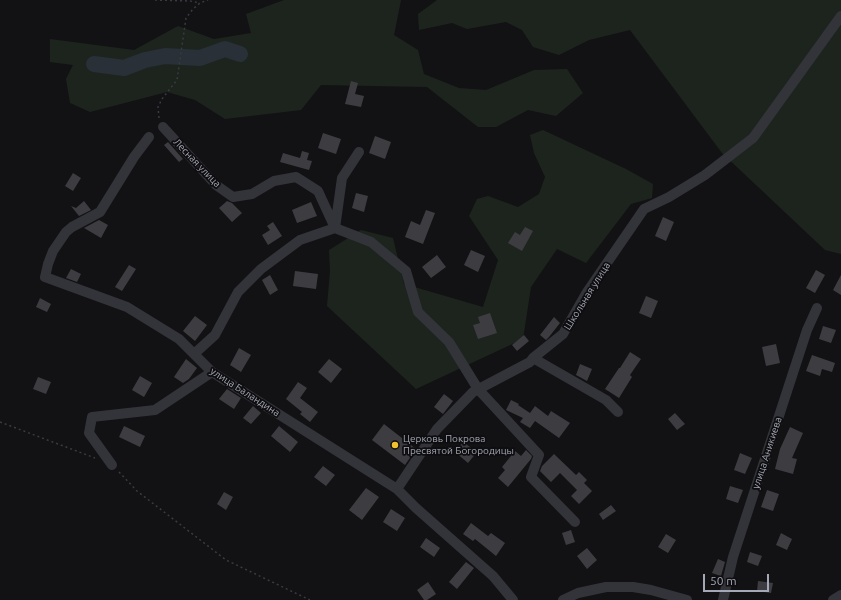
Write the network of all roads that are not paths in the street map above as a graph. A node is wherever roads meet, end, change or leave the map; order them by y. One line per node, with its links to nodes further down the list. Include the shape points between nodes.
1 (841, 16): 8 (street, Школьная улица, via 753,138 705,175 670,197 644,209 587,292 563,334)
2 (163, 127): 5 (street, Лесная улица, via 216,185 233,197 252,194 274,181 296,177 318,190)
3 (150, 137): 7 (street, улица Баландина, via 134,157 100,212 66,232 53,251 45,277 127,307 179,339)
4 (359, 152): 5 (street, via 342,178)
5 (335, 228): 7 (street, via 300,240 261,269 238,292 216,335); 10 (street, via 371,242 406,271 418,312 449,342)
6 (817, 308): 19 (street, улица Аникиева, via 806,330 733,557)
7 (194, 354): 9 (street, улица Баландина)
8 (533, 358): 10 (street, Школьная улица, via 530,362); 11 (street, via 606,400)
9 (212, 372): 12 (street, via 155,410 92,417 89,433); 13 (street, улица Баландина)
10 (478, 389): 13 (street, Школьная улица, via 437,429); 14 (street, via 539,455 531,477)
11 (618, 412)
12 (112, 465)
13 (397, 489): 16 (street, улица Баландина, via 493,576)
14 (575, 522)
15 (841, 595): 20 (street)
16 (513, 600)
17 (563, 600): 18 (street, via 578,593 606,587 633,587)
18 (687, 600)
19 (723, 600)
20 (833, 600)

